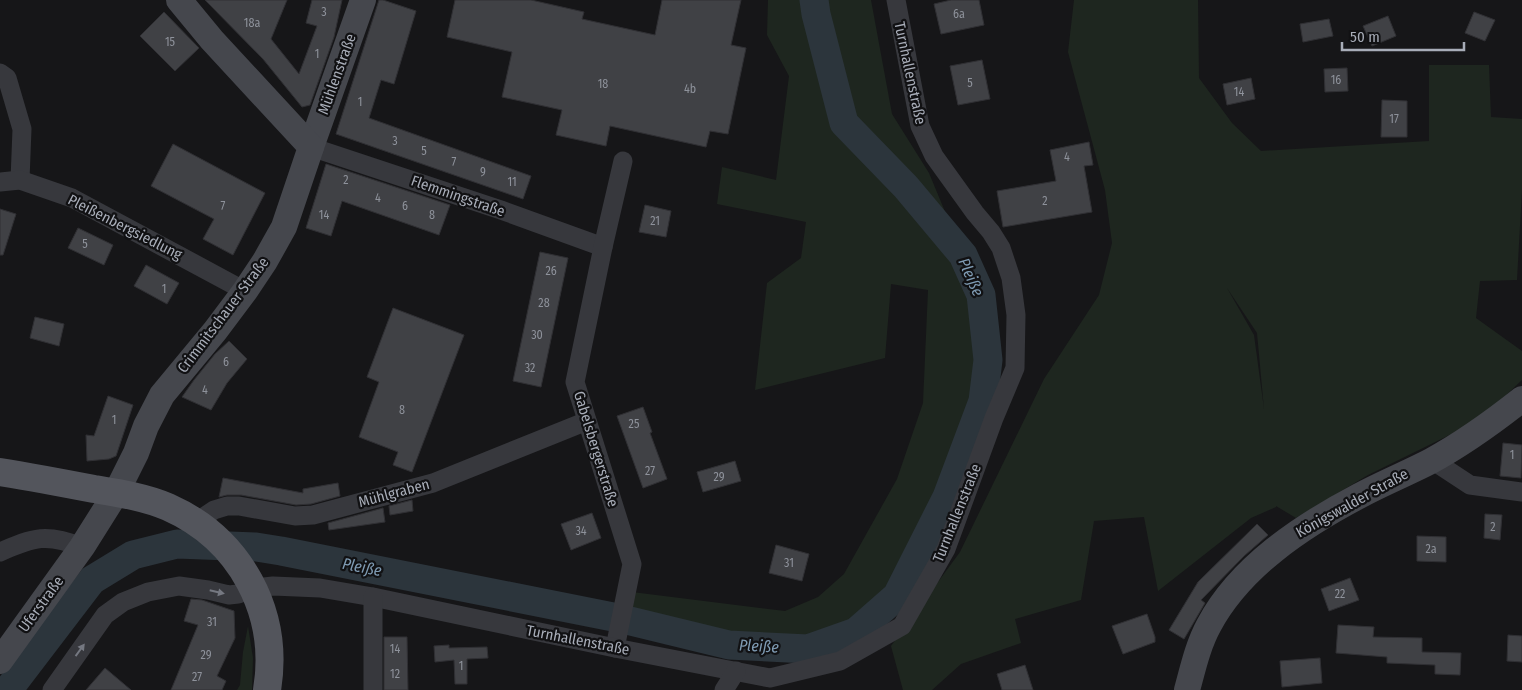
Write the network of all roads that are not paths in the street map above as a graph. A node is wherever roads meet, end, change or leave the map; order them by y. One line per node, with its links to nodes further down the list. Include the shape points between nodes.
1 (179, 0): 5 (street)
2 (363, 0): 5 (street, Mühlenstraße)
3 (896, 0): 25 (street, Turnhallenstraße, via 920,126 934,156 1001,248 1011,278 1016,315 1015,368 946,549 902,626 840,661)
4 (0, 73): 7 (street, via 7,78 22,129)
5 (311, 147): 9 (street, Flemmingstraße); 10 (street, Crimmitschauer Straße, via 284,226)
6 (624, 161): 9 (street, Gabelsbergerstraße)
7 (20, 180): 8 (street, Pleißenbergsiedlung); 10 (street, Pleißenbergsiedlung, via 72,198)
8 (0, 182)
9 (603, 247): 12 (street, Gabelsbergerstraße, via 576,382)
10 (245, 291): 16 (street, Crimmitschauer Straße, via 162,395)
11 (1522, 399): 13 (street, Königswalder Straße, via 1489,426)
12 (587, 421): 17 (street, Mühlgraben, via 433,483 313,515 295,516 227,506 214,510); 22 (street, Gabelsbergerstraße, via 632,564)
13 (1432, 460): 15 (street, via 1470,485); 30 (street, Königswalder Straße, via 1350,501 1290,537 1255,566 1231,592 1209,626)
14 (0, 472): 16 (main road)
15 (1522, 492)
16 (116, 493): 17 (main road, via 160,504); 18 (street, Crimmitschauer Straße)
17 (199, 525): 20 (main road, via 227,549)
18 (82, 547): 19 (street, via 50,537 36,538); 23 (street, Uferstraße)
19 (0, 552)
20 (249, 580): 21 (street, Turnhallenstraße, via 273,586 320,588); 26 (street, Turnhallenstraße, one-way to 20, via 105,615 123,602 148,592 179,586 238,594); 27 (main road, via 262,608 267,631)
21 (374, 597): 22 (street, Turnhallenstraße); 28 (street)
22 (616, 648): 24 (street, Turnhallenstraße)
23 (0, 661)
24 (736, 671): 25 (street, Turnhallenstraße); 29 (street)
25 (769, 684)
26 (52, 690)
27 (267, 690)
28 (373, 690)
29 (724, 690)
30 (1187, 690)

